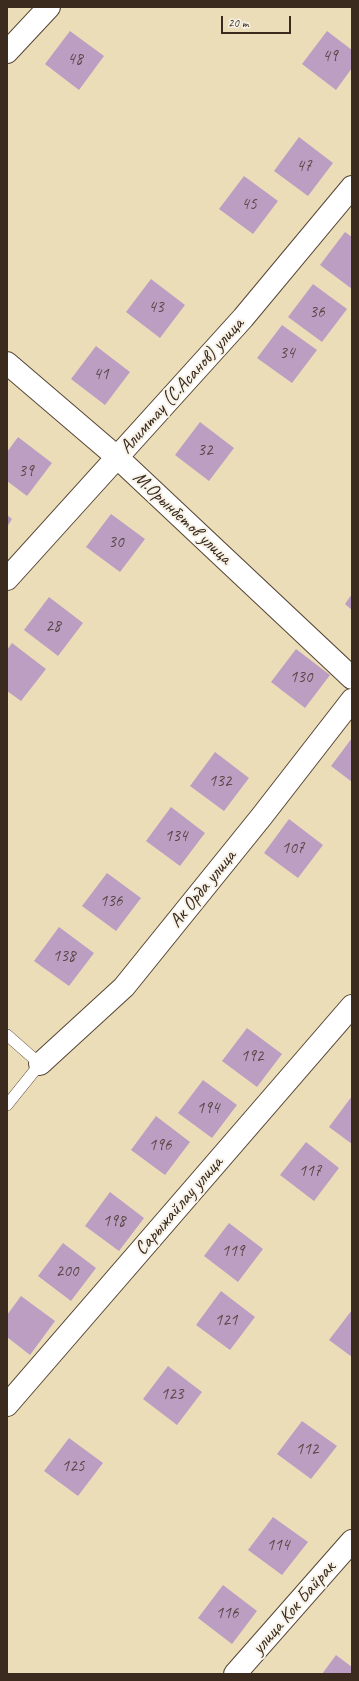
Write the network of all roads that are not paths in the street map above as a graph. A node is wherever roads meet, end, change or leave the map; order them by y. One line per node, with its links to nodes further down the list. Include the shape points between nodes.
1 (49, 7): 2 (street)
2 (7, 52)
3 (352, 187): 5 (street, Алимтау (С.Асанов) улица, via 243,318)
4 (7, 363): 5 (street, М.Орынбетов улица)
5 (118, 458): 6 (street, Алимтау (С.Асанов) улица); 7 (street, М.Орынбетов улица)
6 (7, 579)
7 (352, 678)
8 (352, 700): 11 (street, Ак Орда улица, via 124,988)
9 (352, 1006): 13 (street, Сарыжайлау улица)
10 (7, 1035): 11 (lane)
11 (40, 1064): 12 (lane)
12 (7, 1105)
13 (7, 1405)
14 (352, 1541): 15 (street, улица Кок Байрак)
15 (235, 1674)

